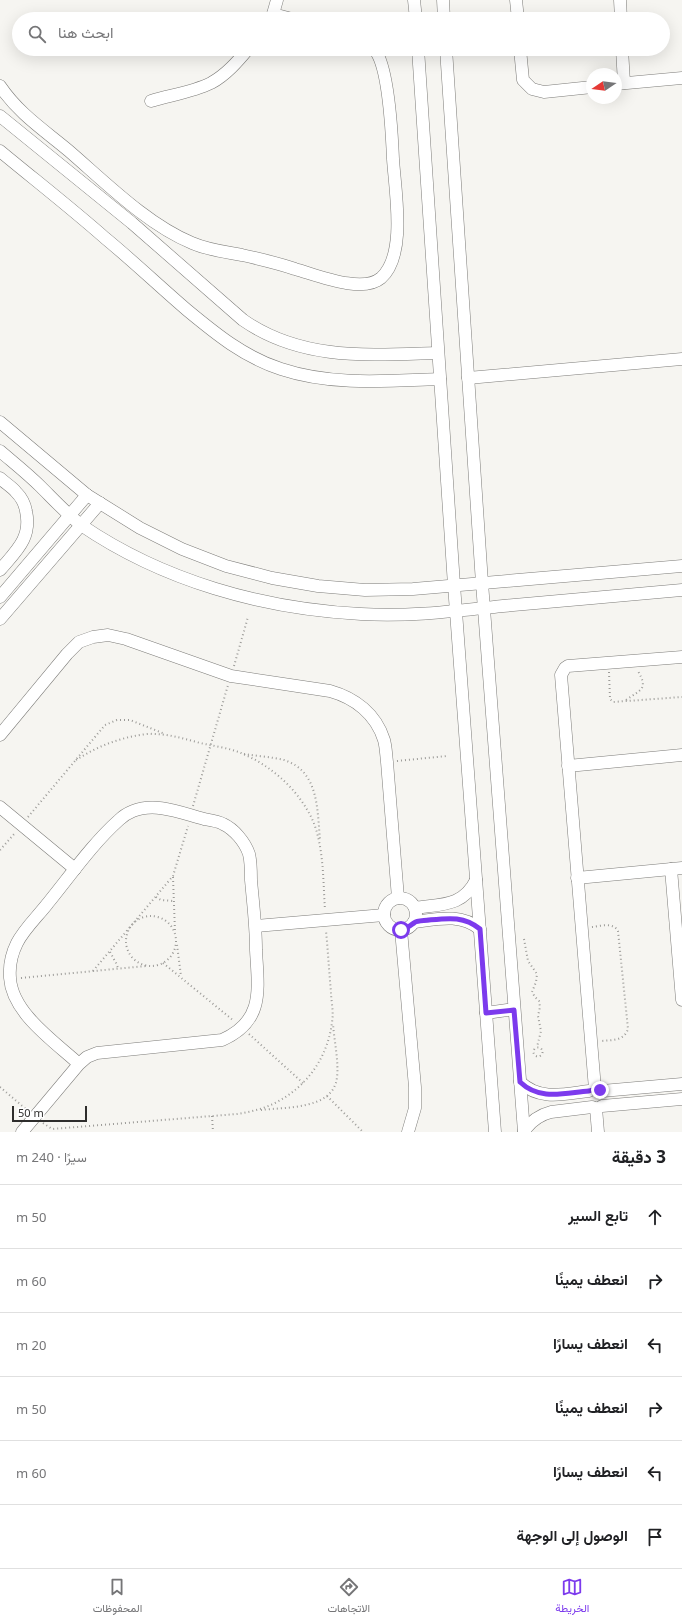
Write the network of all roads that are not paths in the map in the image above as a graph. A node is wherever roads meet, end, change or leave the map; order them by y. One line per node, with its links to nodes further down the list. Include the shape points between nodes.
1 (277, 0): 6 (street)
2 (414, 0): 7 (street)
3 (443, 0): 8 (street)
4 (516, 0): 9 (street)
5 (620, 0): 10 (street)
6 (273, 12)
7 (415, 12)
8 (444, 12)
9 (517, 12)
10 (621, 12)
11 (241, 56): 22 (street, via 212,83)
12 (378, 56): 20 (street, via 388,103 398,241 389,268 375,282 366,284 319,277 268,261 194,244 178,237 108,185 19,110)
13 (418, 56): 25 (street)
14 (446, 56): 27 (street)
15 (521, 56): 21 (street, via 523,80 532,89 544,92)
16 (622, 56): 17 (street)
17 (621, 68)
18 (682, 78): 19 (street)
19 (622, 84)
20 (0, 86)
21 (586, 88)
22 (151, 101)
23 (0, 116): 25 (street, via 132,223 243,320 262,332 294,346 334,353)
24 (0, 151): 28 (street, via 105,237 215,333 247,356 281,369 338,380)
25 (437, 353): 28 (street)
26 (682, 359): 27 (street)
27 (468, 378): 38 (street)
28 (440, 380): 39 (street)
29 (0, 422): 32 (street)
30 (0, 451): 34 (street)
31 (0, 478): 37 (street, via 18,493 25,506 28,520 26,535 19,548)
32 (87, 495): 33 (street); 34 (street)
33 (100, 503): 35 (street); 39 (street, via 140,528 182,549 226,566 272,578 318,586 366,590)
34 (70, 515): 35 (street); 41 (street)
35 (81, 525): 43 (street, via 169,572 216,589 264,602 312,610 362,614); 44 (street)
36 (682, 566): 38 (street)
37 (0, 570)
38 (482, 583): 39 (street); 42 (street)
39 (454, 585): 43 (street)
40 (682, 590): 42 (street)
41 (0, 597)
42 (484, 608): 43 (street); 64 (street)
43 (456, 611): 53 (street)
44 (0, 619)
45 (682, 657): 48 (street, via 565,668 560,675)
46 (0, 735): 54 (street, via 79,642 108,634 231,676 344,695 363,708 378,726 384,740)
47 (682, 755): 48 (street)
48 (568, 766): 52 (street)
49 (0, 807): 50 (street)
50 (75, 869): 60 (street, via 120,818 143,808 156,807 223,823 231,829 249,854); 66 (street, via 18,942 11,960 10,979 14,998 24,1014)
51 (676, 869): 52 (street); 63 (street)
52 (577, 878): 69 (street)
53 (476, 880): 55 (street, via 466,895); 61 (street)
54 (398, 898): 56 (street, via 408,900); 57 (street, via 388,904)
55 (451, 903): 56 (street); 58 (street)
56 (415, 908): 59 (street)
57 (384, 916): 60 (street); 62 (street, via 388,924 396,930)
58 (453, 918): 59 (street); 61 (street, via 468,921)
59 (414, 922): 62 (street)
60 (256, 926): 66 (street, via 258,998 252,1014 242,1028 222,1040 97,1053)
61 (480, 929): 65 (street)
62 (401, 930): 76 (street, via 415,1087 415,1108)
63 (682, 1000)
64 (514, 1010): 65 (street); 67 (street)
65 (486, 1013): 77 (street)
66 (79, 1064): 75 (street)
67 (520, 1082): 70 (street, via 533,1092); 74 (street)
68 (682, 1084): 69 (street)
69 (595, 1090): 70 (street); 72 (street, via 605,1100); 72 (street, via 586,1100)
70 (549, 1095): 73 (street)
71 (682, 1099): 72 (street)
72 (596, 1107): 73 (street); 78 (street)
73 (551, 1112): 74 (street, via 538,1117)
74 (524, 1131)
75 (22, 1132)
76 (408, 1132)
77 (495, 1132)
78 (598, 1132)

